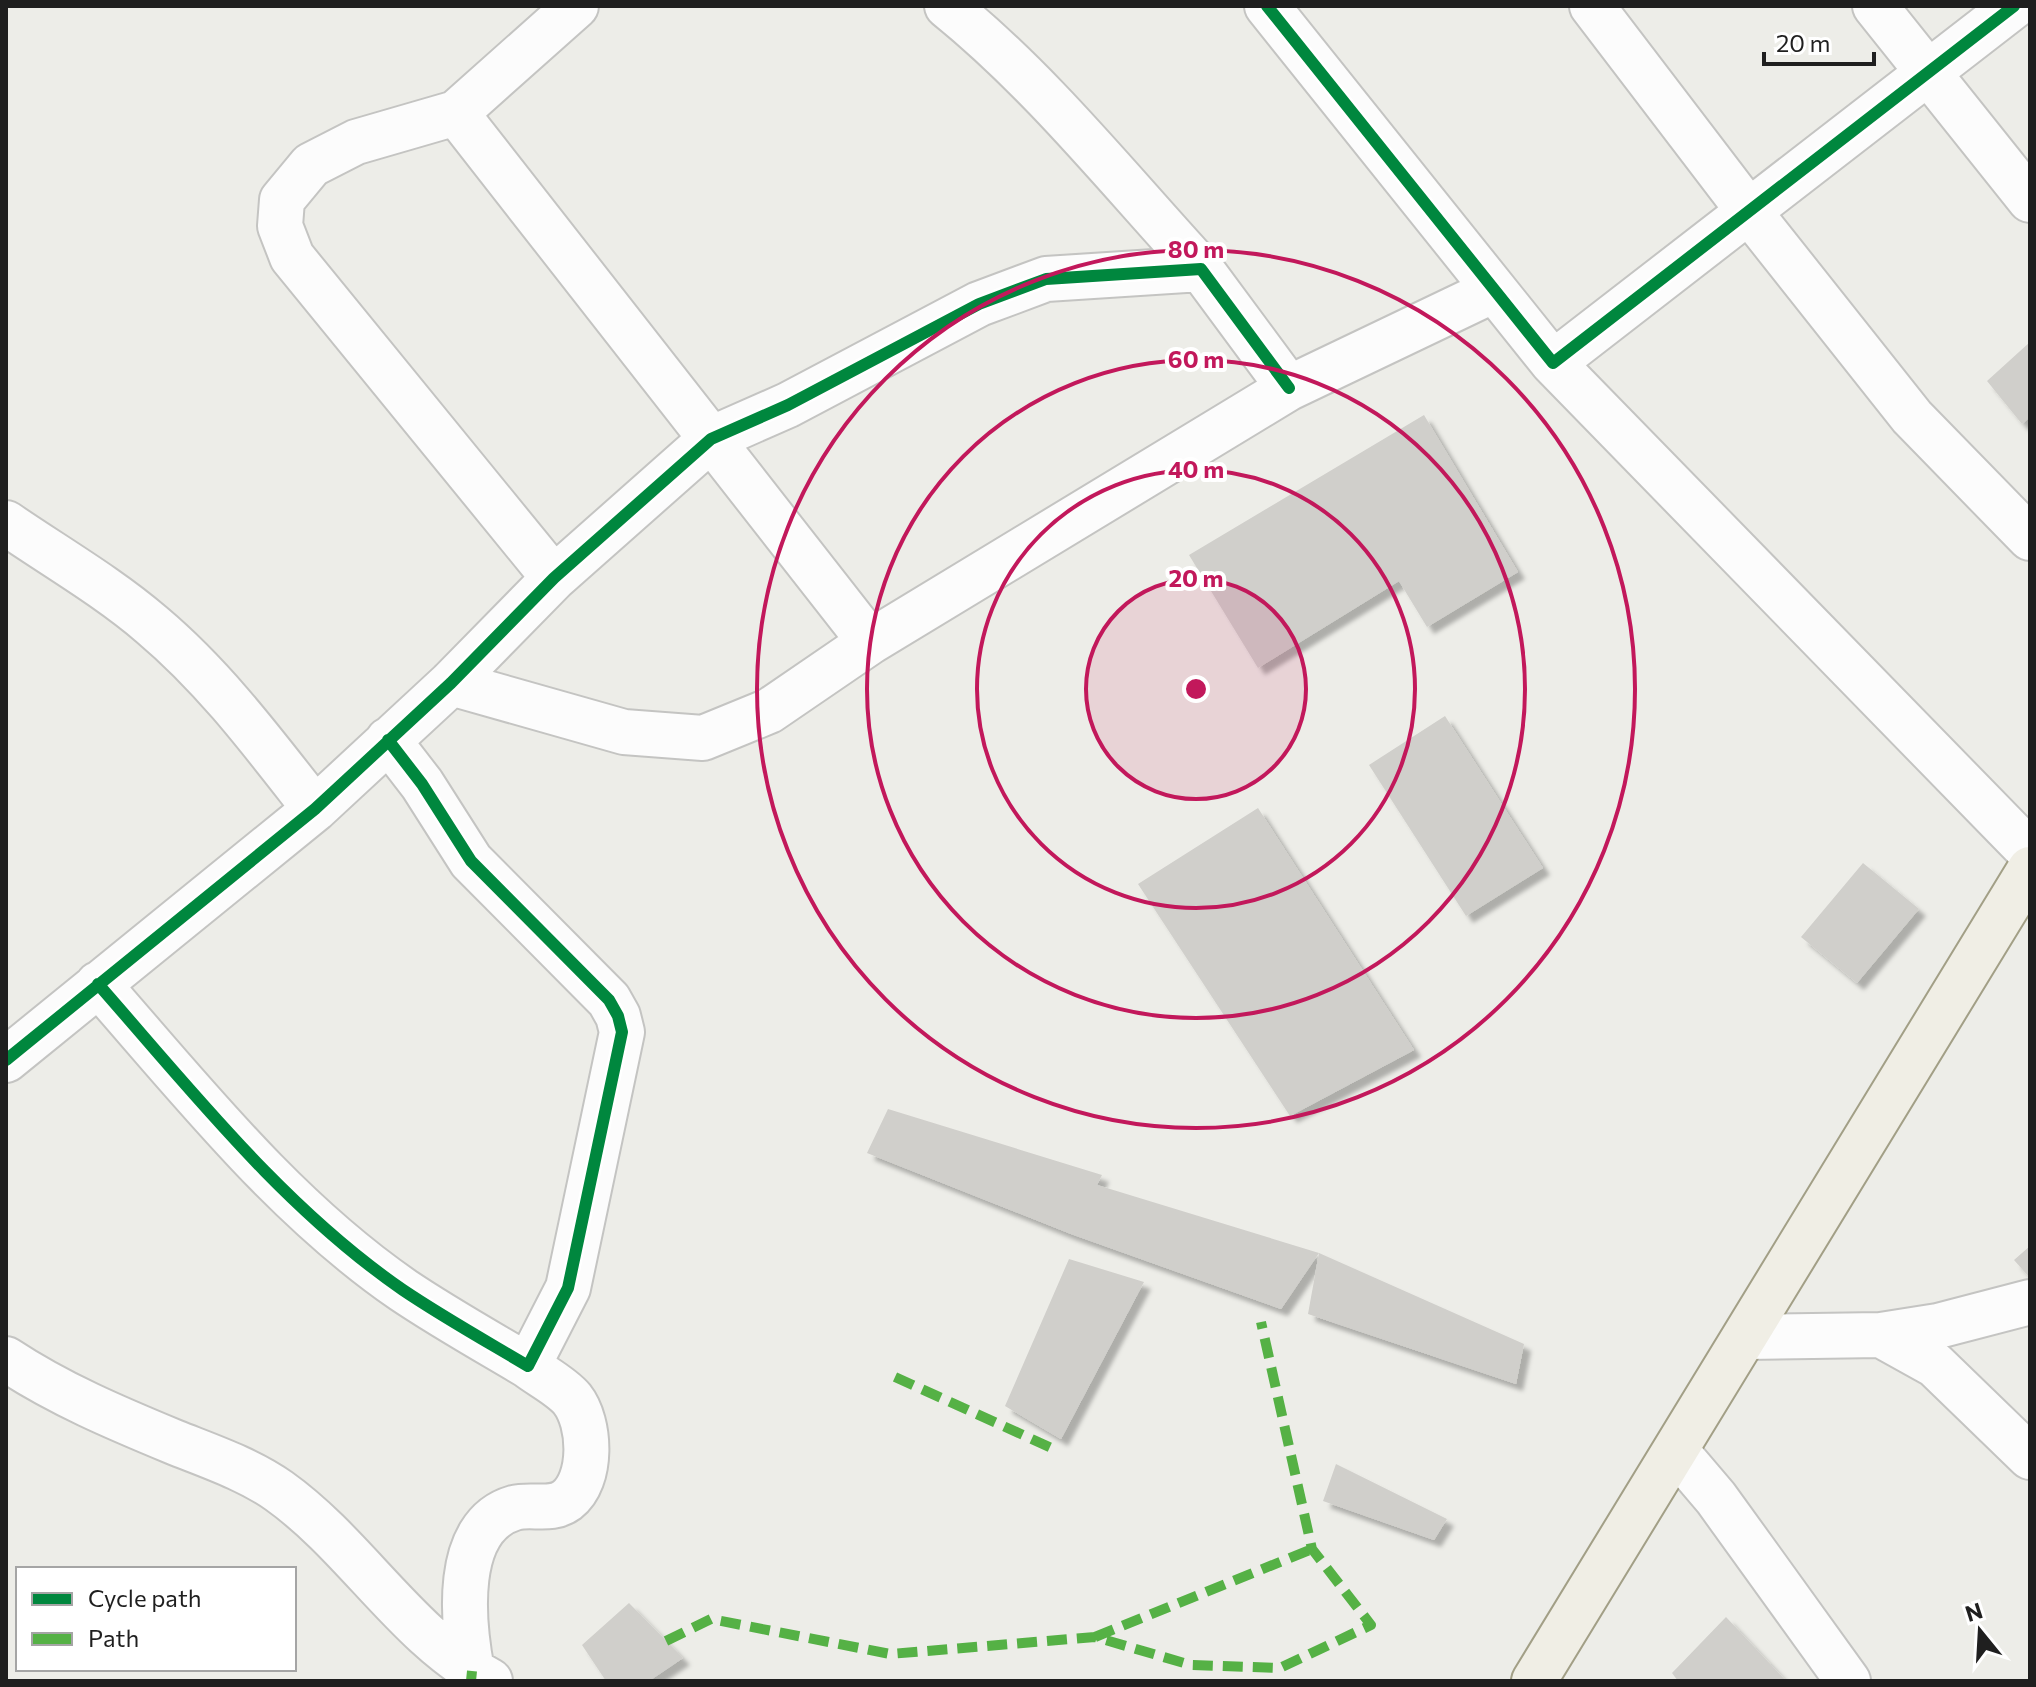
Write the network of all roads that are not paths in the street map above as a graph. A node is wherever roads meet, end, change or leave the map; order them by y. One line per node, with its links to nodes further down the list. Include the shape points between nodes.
1 (576, 6): 8 (street)
2 (947, 6): 11 (street, via 1060,115)
3 (1267, 6): 12 (street)
4 (1592, 6): 10 (street)
5 (1875, 6): 7 (street)
6 (2014, 6): 7 (street)
7 (1927, 72): 9 (street); 10 (street)
8 (456, 113): 15 (street); 18 (street, via 356,142 311,165 282,200 280,226 292,257)
9 (2030, 200)
10 (1747, 209): 13 (street); 17 (street, via 1912,417)
11 (1201, 269): 14 (street); 15 (street, via 1046,279 979,304 788,405)
12 (1492, 291): 13 (street); 14 (street)
13 (1553, 363): 23 (street)
14 (1289, 388): 19 (street)
15 (711, 439): 18 (street); 19 (street)
16 (6, 523): 22 (street, via 150,623 185,655 246,721)
17 (2030, 538)
18 (554, 578): 20 (street)
19 (870, 642): 20 (street, via 769,711 703,738 624,732)
20 (451, 683): 21 (street)
21 (388, 740): 22 (street); 31 (street, via 471,861 609,1000 622,1032 568,1288)
22 (315, 809): 25 (street)
23 (2030, 852)
24 (2030, 869): 29 (main road)
25 (98, 984): 26 (street); 31 (street, via 229,1135 321,1223 402,1289)
26 (6, 1060)
27 (2030, 1302): 28 (street)
28 (1881, 1335): 29 (street); 33 (street, via 1935,1365)
29 (1747, 1337): 32 (main road)
30 (6, 1359): 34 (street, via 92,1408 226,1463 278,1491 428,1636)
31 (528, 1366): 34 (street, via 578,1408 587,1469 583,1483 566,1501 513,1508 495,1518 477,1542 465,1586 463,1622)
32 (1676, 1451): 35 (main road); 36 (street)
33 (2030, 1457)
34 (481, 1676)
35 (1534, 1681)
36 (1848, 1681)

